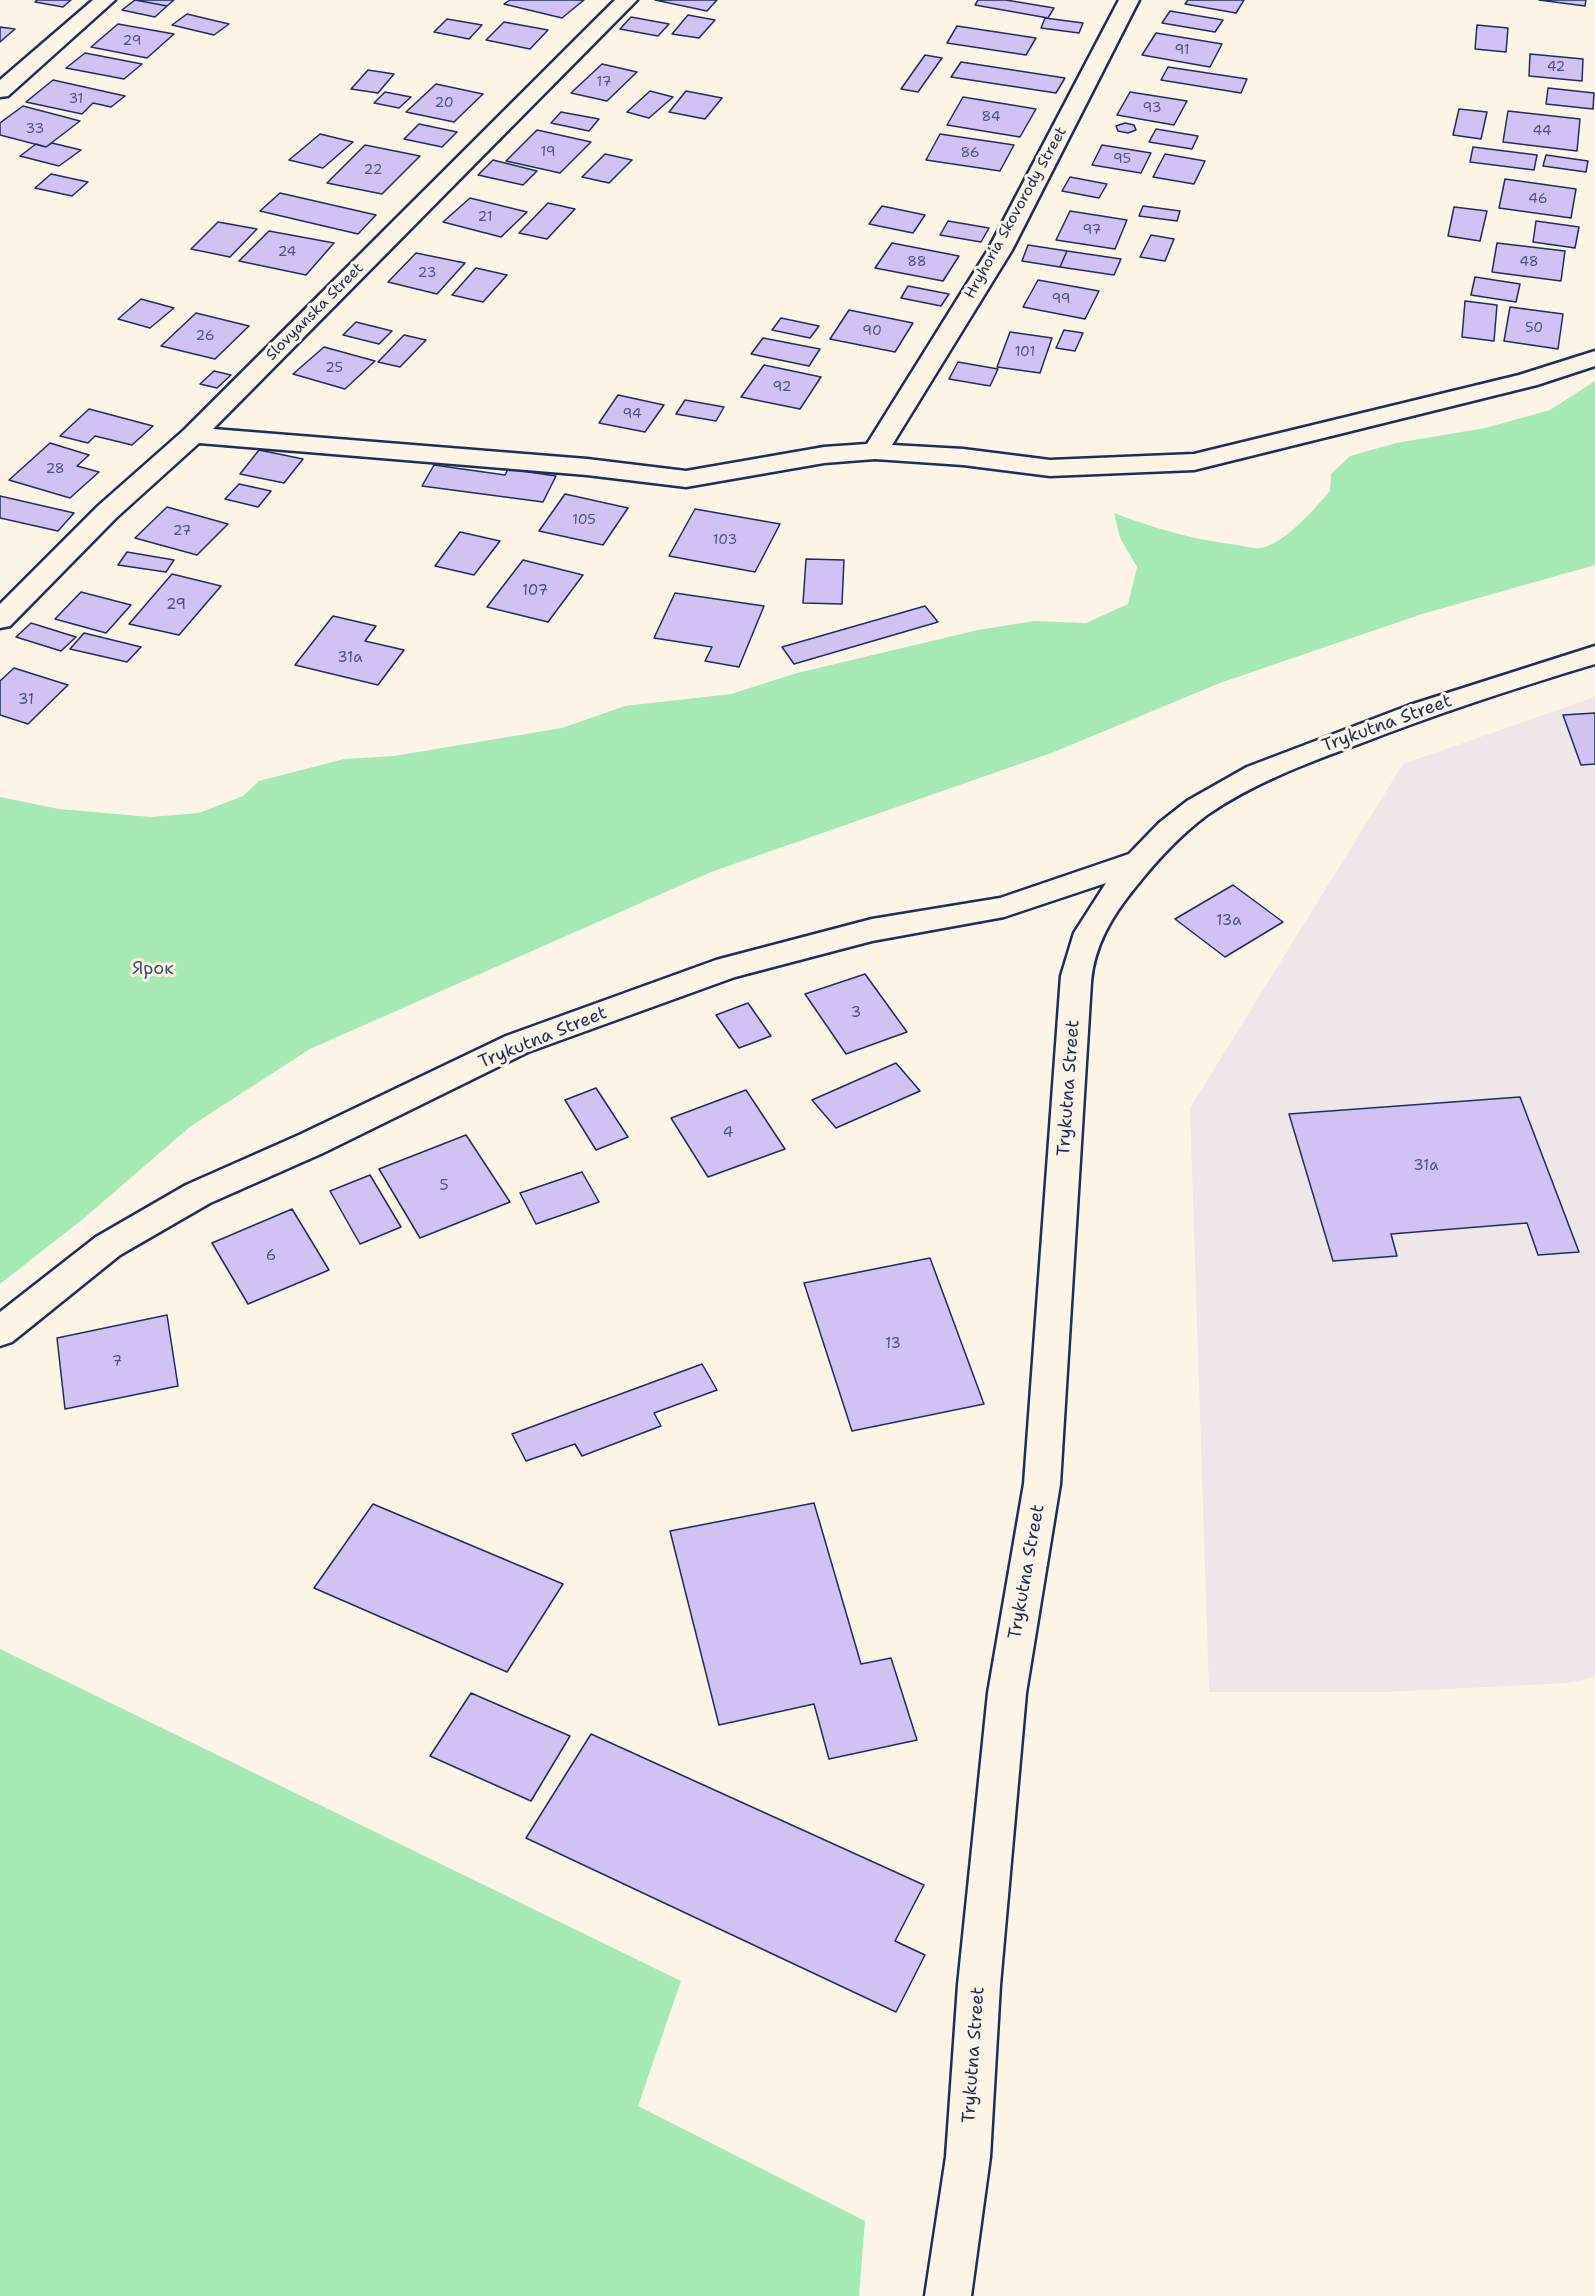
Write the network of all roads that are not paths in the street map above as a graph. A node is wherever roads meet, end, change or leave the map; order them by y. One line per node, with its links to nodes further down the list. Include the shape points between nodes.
1 (105, 0): 4 (street)
2 (627, 0): 6 (street, Slovyanska Street)
3 (1129, 0): 7 (street, Hryhoria Skovorody Street, via 1000,250)
4 (0, 91)
5 (1595, 358): 7 (street, via 1528,380 1194,462 1050,468)
6 (193, 435): 7 (street, via 587,467 686,479 824,454); 8 (street, Slovyanska Street, via 107,512)
7 (875, 451)
8 (0, 620)
9 (1595, 655): 10 (street, Trykutna Street, via 1425,708 1245,777 1200,804)
10 (1136, 862): 11 (street, Trykutna Street, via 1004,907 872,930 727,968 517,1044 198,1194 108,1246); 12 (street, Trykutna Street, via 1109,899 1078,965 1042,1484 1007,1693 979,1985 968,2157)
11 (0, 1332)
12 (948, 2296)

